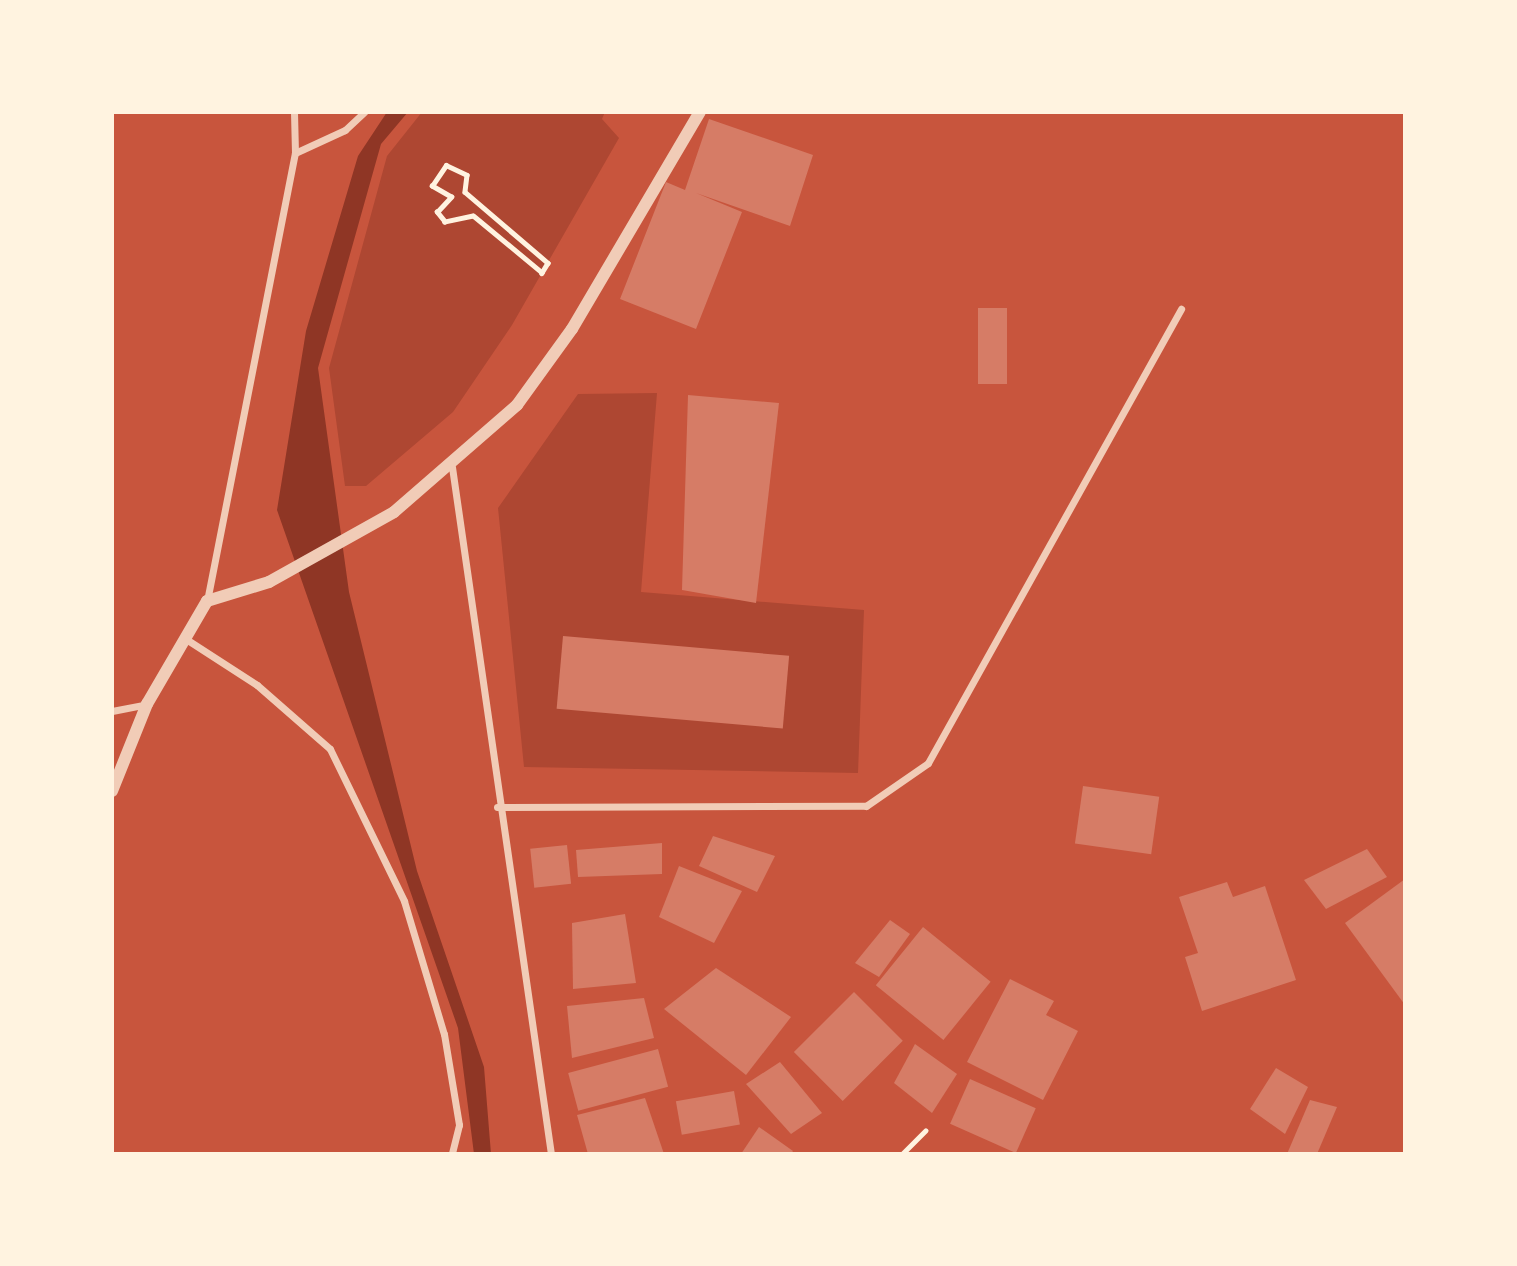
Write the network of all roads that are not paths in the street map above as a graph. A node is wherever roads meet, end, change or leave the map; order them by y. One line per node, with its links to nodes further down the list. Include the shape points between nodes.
1 (294, 112): 4 (street)
2 (364, 112): 4 (street, via 345,130)
3 (700, 112): 6 (street, via 572,329 517,405)
4 (295, 153): 7 (street)
5 (1181, 309): 12 (street, via 928,763 866,806)
6 (452, 467): 7 (street, via 394,512 269,582); 12 (street)
7 (207, 601): 8 (street)
8 (189, 641): 9 (street); 13 (street, via 257,685 330,749 408,915 444,1034 459,1125)
9 (147, 704): 10 (street); 11 (street)
10 (112, 711)
11 (112, 791)
12 (497, 807): 14 (street)
13 (452, 1154)
14 (551, 1154)

